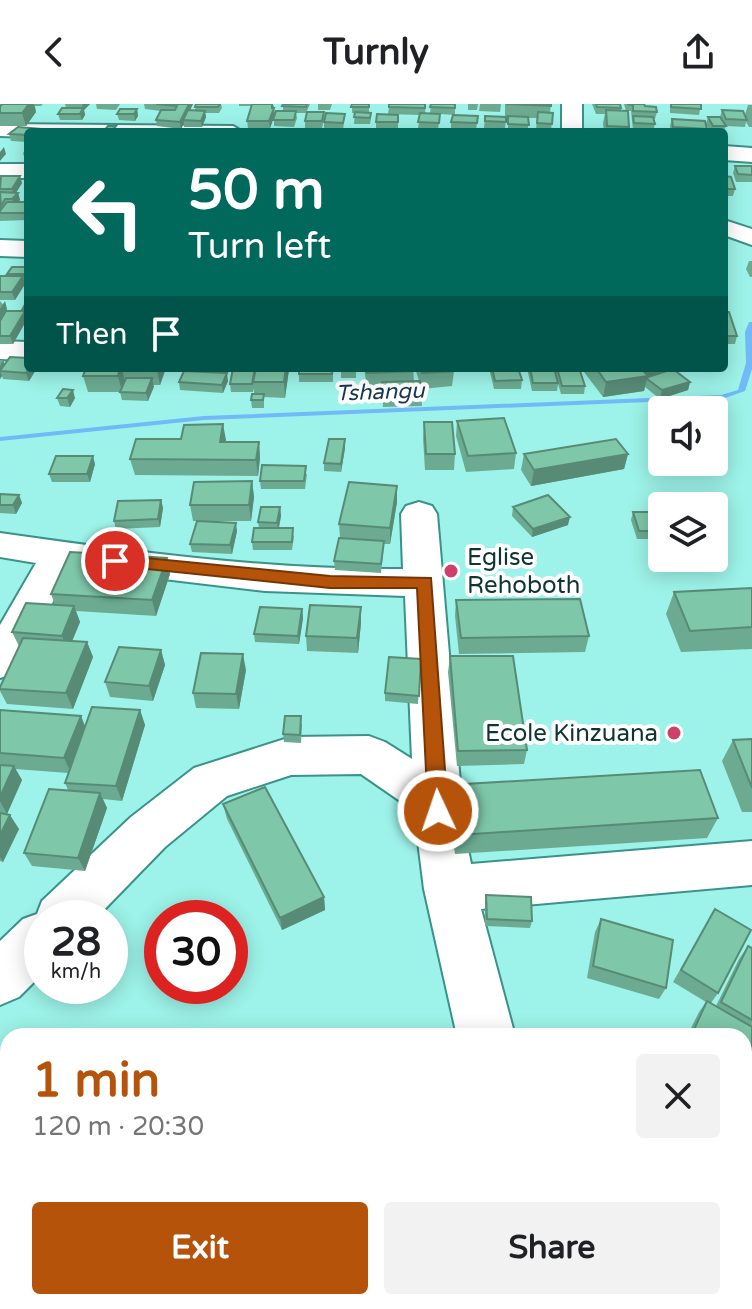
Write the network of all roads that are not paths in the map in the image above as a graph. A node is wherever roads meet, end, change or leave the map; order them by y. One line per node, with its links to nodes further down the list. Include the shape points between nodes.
1 (572, 104): 2 (street)
2 (572, 128)
3 (0, 130): 4 (street)
4 (24, 130)
5 (728, 153): 6 (street)
6 (752, 155)
7 (0, 171): 8 (street)
8 (24, 171)
9 (728, 228): 10 (street)
10 (752, 237)
11 (752, 247): 14 (street)
12 (0, 248): 13 (street)
13 (24, 249)
14 (728, 250)
15 (0, 350): 16 (street)
16 (24, 351)
17 (419, 514): 20 (street)
18 (0, 545): 19 (street)
19 (60, 554): 20 (street, via 272,578); 21 (street)
20 (425, 582): 22 (street)
21 (0, 662)
22 (438, 811): 24 (street); 25 (street, via 420,789 369,755 291,756 211,782 148,832)
23 (752, 863): 24 (street)
24 (450, 889): 28 (street)
25 (79, 900)
26 (24, 955): 27 (street)
27 (0, 978)
28 (484, 1028)

